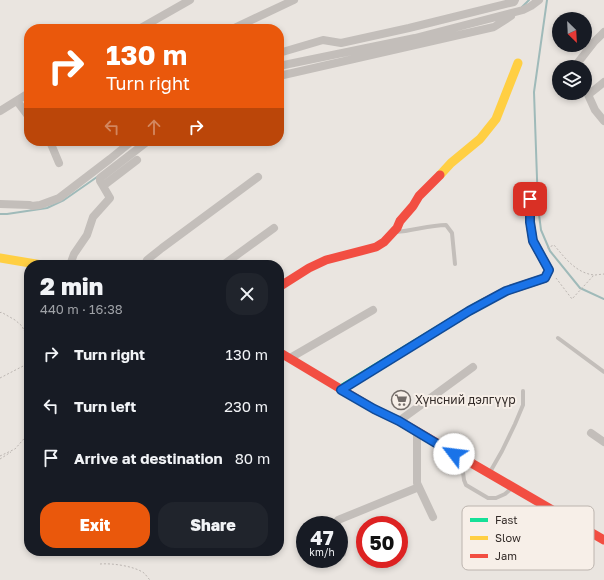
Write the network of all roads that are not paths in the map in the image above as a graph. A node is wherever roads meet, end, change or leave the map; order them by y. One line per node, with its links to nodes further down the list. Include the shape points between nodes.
1 (190, 0): 6 (street)
2 (294, 0): 7 (street)
3 (515, 0): 9 (street, via 409,28 341,43 323,40)
4 (539, 0): 5 (street)
5 (515, 13): 12 (street, via 415,38); 13 (street, via 494,27)
6 (148, 24)
7 (243, 24)
8 (604, 32): 10 (street)
9 (284, 52)
10 (580, 60)
11 (518, 63): 32 (street, via 496,119 480,139 419,196)
12 (284, 65)
13 (284, 75)
14 (604, 82): 15 (street)
15 (592, 88)
16 (24, 96): 18 (street)
17 (591, 100): 21 (street)
18 (17, 101): 19 (street); 20 (street)
19 (0, 110)
20 (24, 110)
21 (604, 121)
22 (52, 146): 26 (street)
23 (126, 146): 30 (street, via 59,198 32,206)
24 (142, 146): 28 (street, via 100,178)
25 (136, 160): 28 (street)
26 (59, 163)
27 (258, 177): 35 (street)
28 (103, 186): 34 (street, via 110,198 93,217)
29 (530, 199): 46 (street, via 533,241 549,270 545,278 506,291 469,311)
30 (0, 204)
31 (274, 228): 36 (street)
32 (393, 232): 38 (lane, via 446,225 452,233); 39 (street, via 376,247 326,260)
33 (0, 258): 37 (street)
34 (72, 260)
35 (147, 260)
36 (230, 260)
37 (24, 262)
38 (455, 264)
39 (284, 284)
40 (373, 310): 43 (street)
41 (558, 338): 45 (lane)
42 (284, 355): 43 (street)
43 (290, 358): 46 (street)
44 (473, 367): 48 (street)
45 (604, 372)
46 (341, 390): 48 (street)
47 (523, 391): 53 (lane, via 522,405 515,424)
48 (399, 421): 49 (street)
49 (417, 433): 52 (street); 54 (street)
50 (591, 433): 51 (street)
51 (604, 442)
52 (466, 461): 53 (street); 55 (lane, via 463,472 466,485 488,498 496,498)
53 (489, 474): 55 (street)
54 (419, 487): 57 (street); 58 (street)
55 (513, 488): 56 (street)
56 (544, 506)
57 (348, 516)
58 (433, 517)
59 (594, 534): 60 (street)
60 (604, 540)

